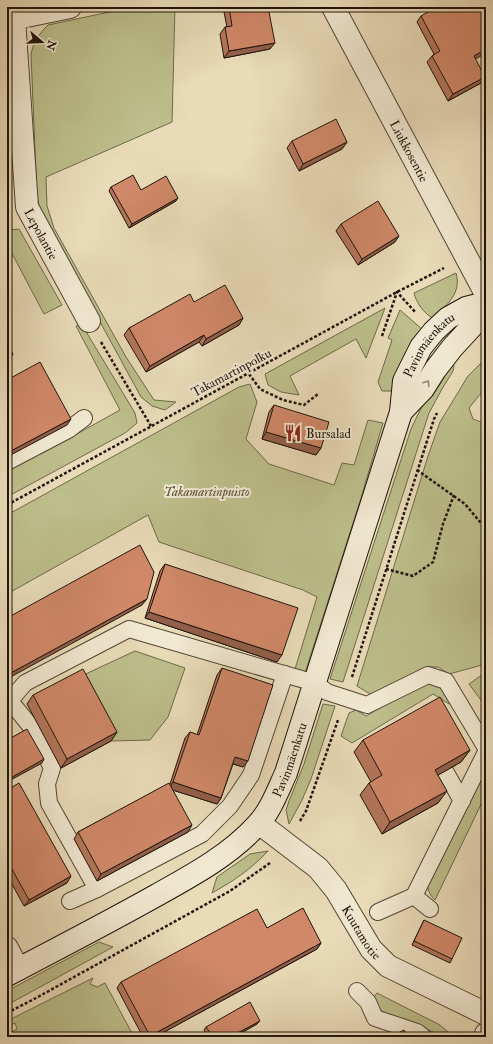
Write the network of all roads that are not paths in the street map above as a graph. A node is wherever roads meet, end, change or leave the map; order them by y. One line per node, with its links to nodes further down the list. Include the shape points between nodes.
1 (70, 7): 3 (street)
2 (334, 7): 4 (street, Liukkosentie)
3 (10, 20): 7 (street, Lepolantie, via 27,206)
4 (486, 294)
5 (486, 303): 8 (street, Pavinmäenkatu, via 466,308 448,318 421,347 404,381)
6 (486, 308): 8 (street, Pavinmäenkatu, one-way to 6)
7 (89, 321)
8 (402, 412): 12 (street, Pavinmäenkatu)
9 (84, 418): 10 (lane, via 68,430)
10 (7, 462)
11 (285, 674): 12 (lane); 13 (lane, via 128,629 25,683); 19 (lane, via 251,775 230,806 202,834)
12 (315, 683): 14 (lane, via 327,692 366,705 428,675 446,681); 18 (street, Pavinmäenkatu, via 286,774)
13 (9, 703): 19 (lane, via 32,728 52,768 47,784 50,803)
14 (486, 748)
15 (486, 752): 17 (lane)
16 (445, 771): 17 (lane)
17 (462, 801): 20 (lane)
18 (259, 823): 25 (street, Pavinmäenkatu, via 227,853 202,870); 27 (street, Kuutamotie, via 318,868 336,890 372,950 388,966)
19 (97, 889): 21 (lane)
20 (414, 896): 22 (lane); 23 (lane)
21 (70, 901)
22 (430, 909)
23 (378, 912)
24 (7, 948): 25 (street)
25 (13, 972)
26 (357, 991): 28 (lane, via 368,1002 375,1018 417,1032)
27 (486, 1014)
28 (423, 1037)

